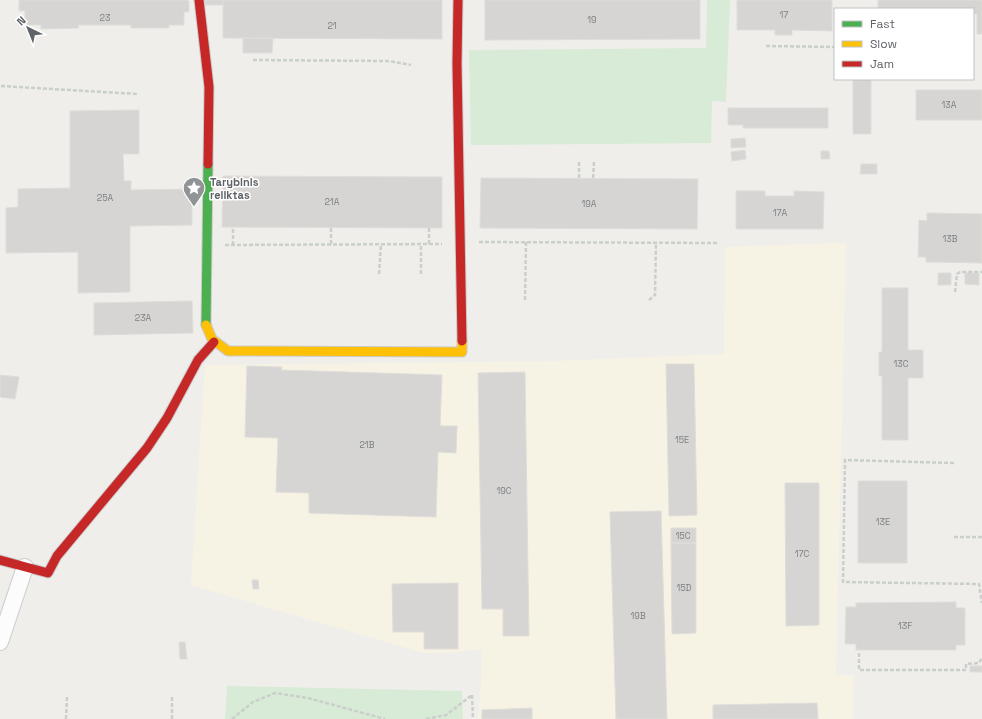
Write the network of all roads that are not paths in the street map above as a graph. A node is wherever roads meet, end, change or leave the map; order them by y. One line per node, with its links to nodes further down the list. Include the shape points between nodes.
1 (198, 0): 3 (street, via 209,87 205,321 208,334)
2 (458, 0): 3 (street, via 462,352 228,351)
3 (214, 342): 5 (street, via 198,360 147,448 57,556 48,573)
4 (0, 560): 5 (street)
5 (25, 567): 6 (street)
6 (0, 642)

